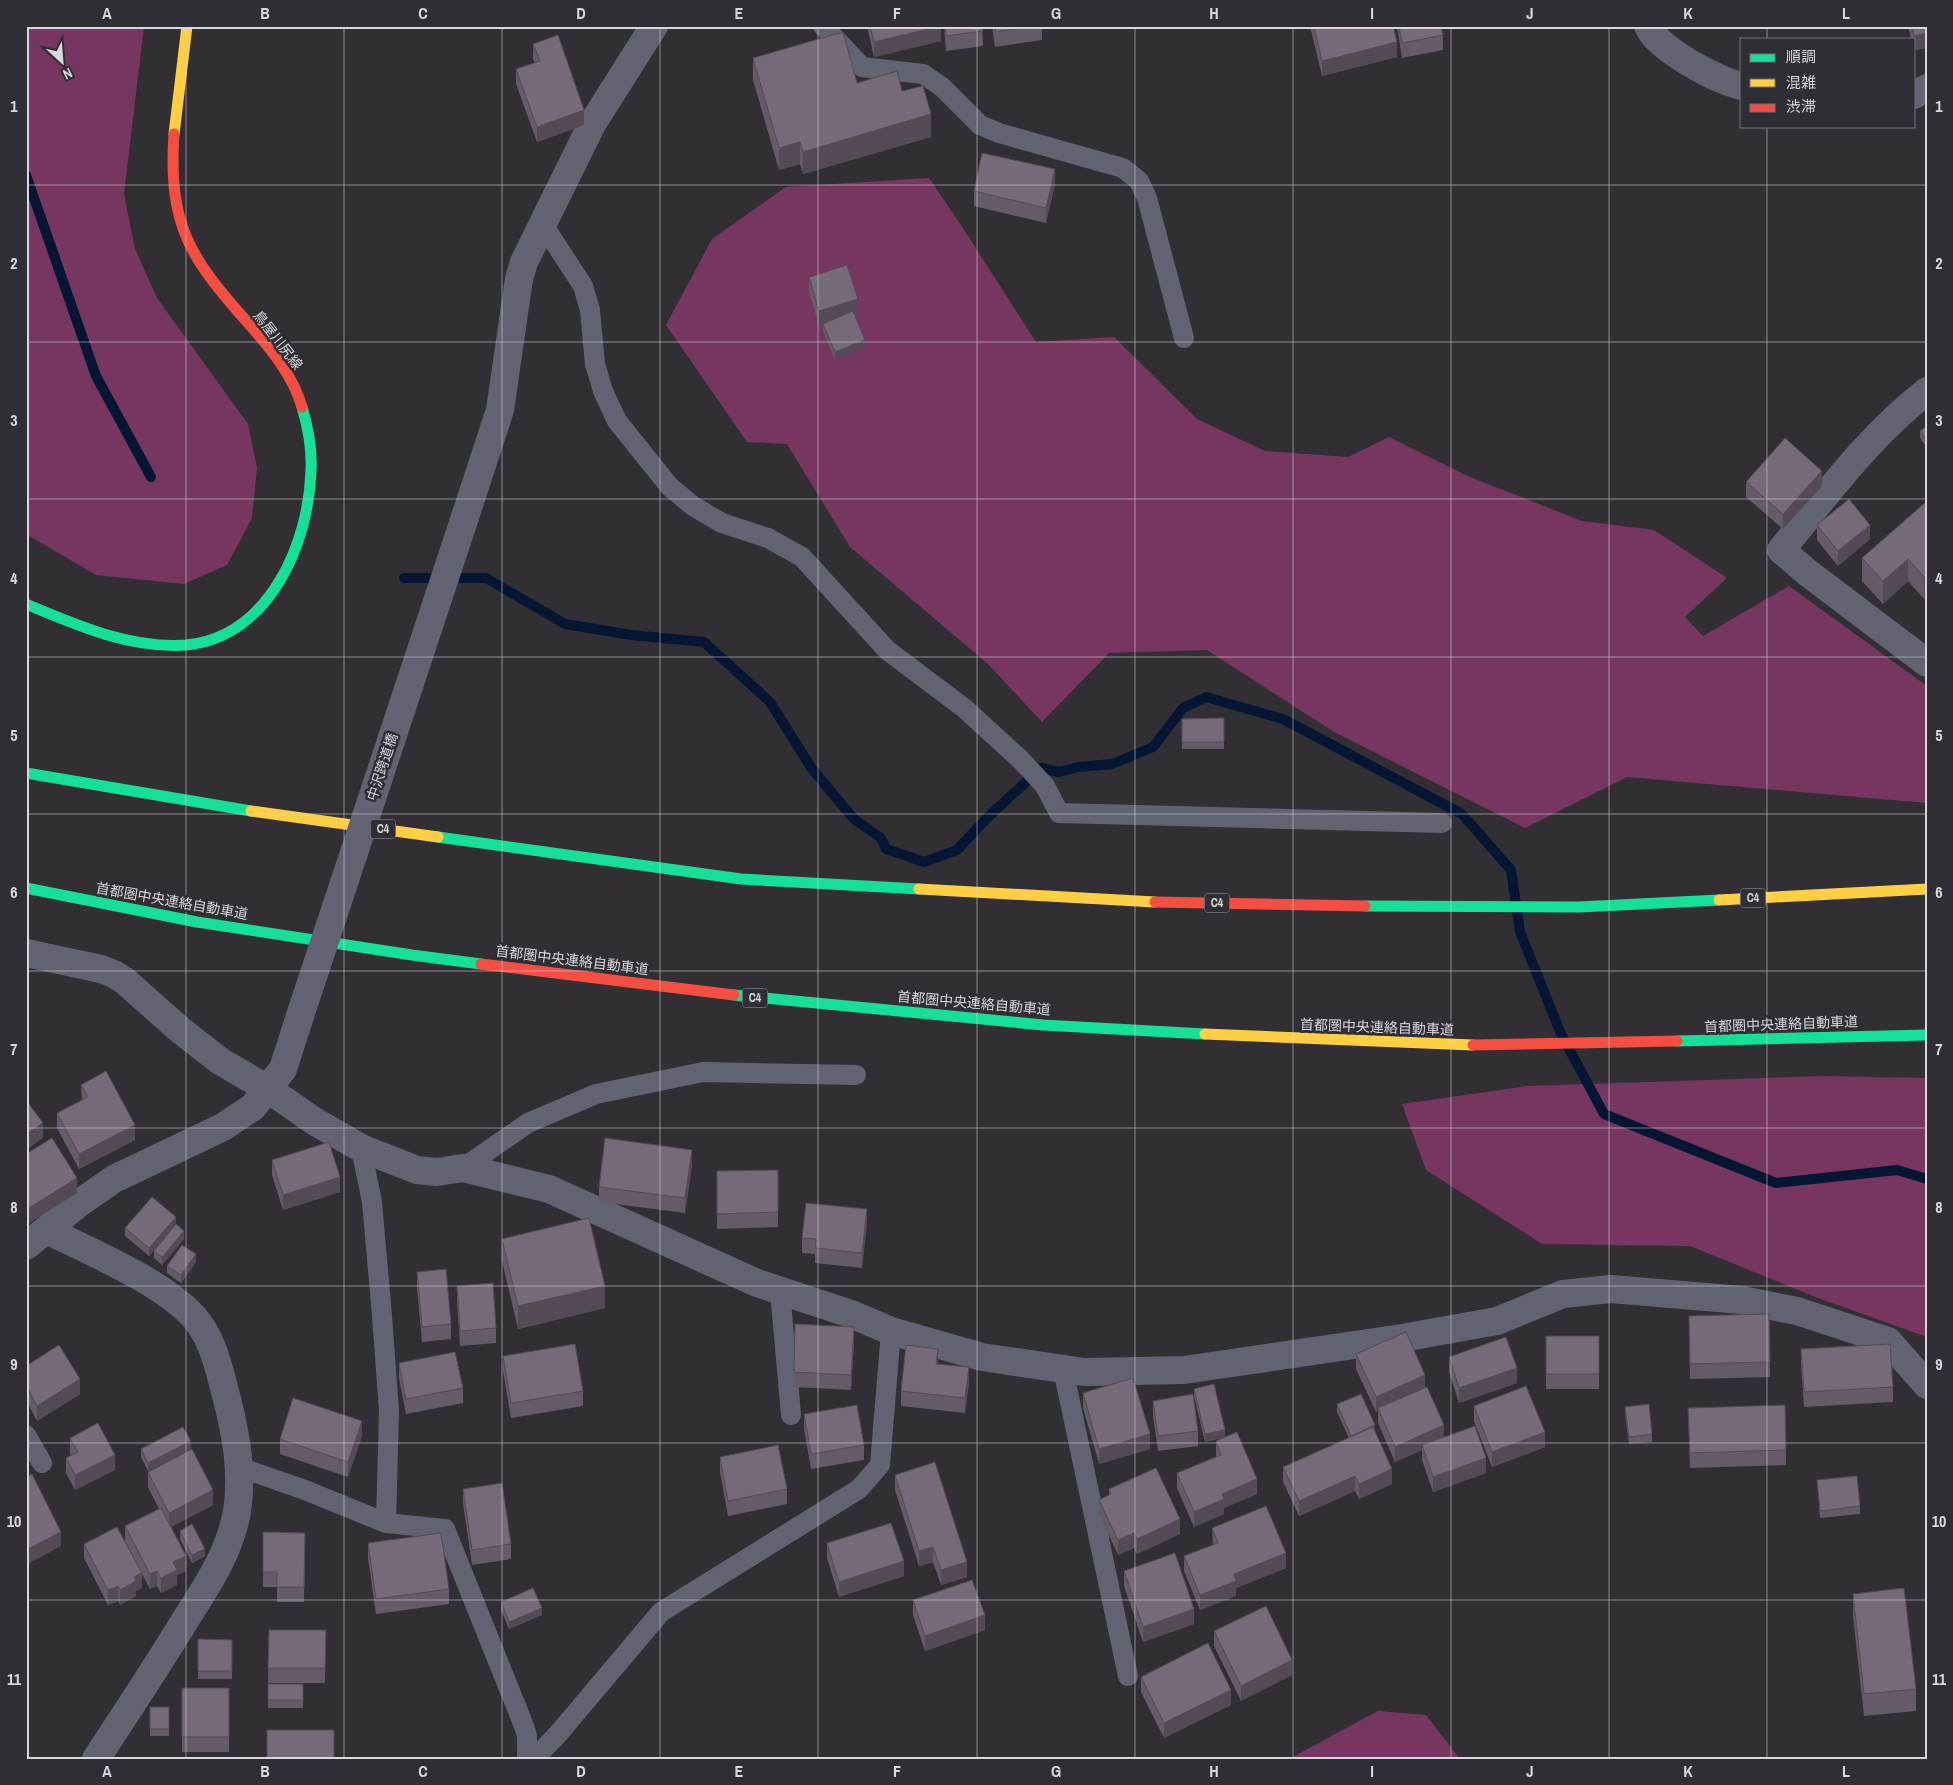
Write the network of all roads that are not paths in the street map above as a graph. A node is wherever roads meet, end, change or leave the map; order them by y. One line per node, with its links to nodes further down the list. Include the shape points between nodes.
1 (187, 26): 9 (main road, 鳥屋川尻線, via 173,156 176,206 186,240 203,268 264,342 299,399 311,451 309,491 302,530 286,568 258,612 233,630 210,639 175,645 145,643 80,625)
2 (654, 26): 6 (street, 中沢跨道橋, via 592,124)
3 (823, 26): 7 (lane, via 862,67 923,74 980,125 1123,168 1139,181 1147,198)
4 (1648, 26): 5 (street, via 1650,32 1672,51 1715,78)
5 (1740, 85)
6 (542, 223): 12 (lane, via 583,286 590,310 595,364 617,421 670,487 693,506 722,523 768,538 802,557 887,650 964,708 1021,760 1045,786 1059,813); 18 (street, 中沢跨道橋, bridge, via 518,278 500,410 283,1069)
7 (1184, 338)
8 (1927, 391): 10 (street, via 1904,409 1850,467 1781,550)
9 (26, 604)
10 (1927, 663)
11 (26, 773): 14 (main road, C4, via 249,812 742,879 1118,901 1433,908 1578,907)
12 (1442, 824)
13 (26, 888): 16 (main road, 首都圏中央連絡自動車道 / C4, via 196,922 412,955 756,998 1043,1025 1491,1046)
14 (1927, 889)
15 (26, 953): 18 (street, via 114,974 220,1061)
16 (1927, 1035)
17 (856, 1075): 20 (lane, via 703,1072 596,1094 528,1123)
18 (268, 1089): 19 (street); 21 (street, 中沢跨道橋, via 253,1107 223,1127 114,1179)
19 (361, 1148): 20 (street, via 417,1170 437,1172); 30 (lane, via 372,1202 382,1316 388,1410)
20 (464, 1168): 22 (street, via 549,1189)
21 (37, 1238): 29 (street, via 133,1274 192,1316 209,1339 219,1368 234,1428)
22 (780, 1291): 23 (street); 26 (lane)
23 (892, 1331): 24 (street, via 982,1357); 34 (lane, via 880,1465 859,1489 660,1612)
24 (1063, 1369): 25 (street, via 1084,1372 1184,1370 1286,1356 1497,1321 1563,1294 1611,1289 1742,1300 1797,1311 1888,1341); 31 (lane)
25 (1927, 1385)
26 (791, 1415)
27 (26, 1435): 28 (lane)
28 (42, 1463)
29 (239, 1467): 30 (lane); 32 (street, via 237,1510 228,1546 175,1638)
30 (386, 1523): 33 (lane, via 445,1529 524,1726)
31 (1128, 1676)
32 (96, 1759)
33 (526, 1759)
34 (534, 1759)

